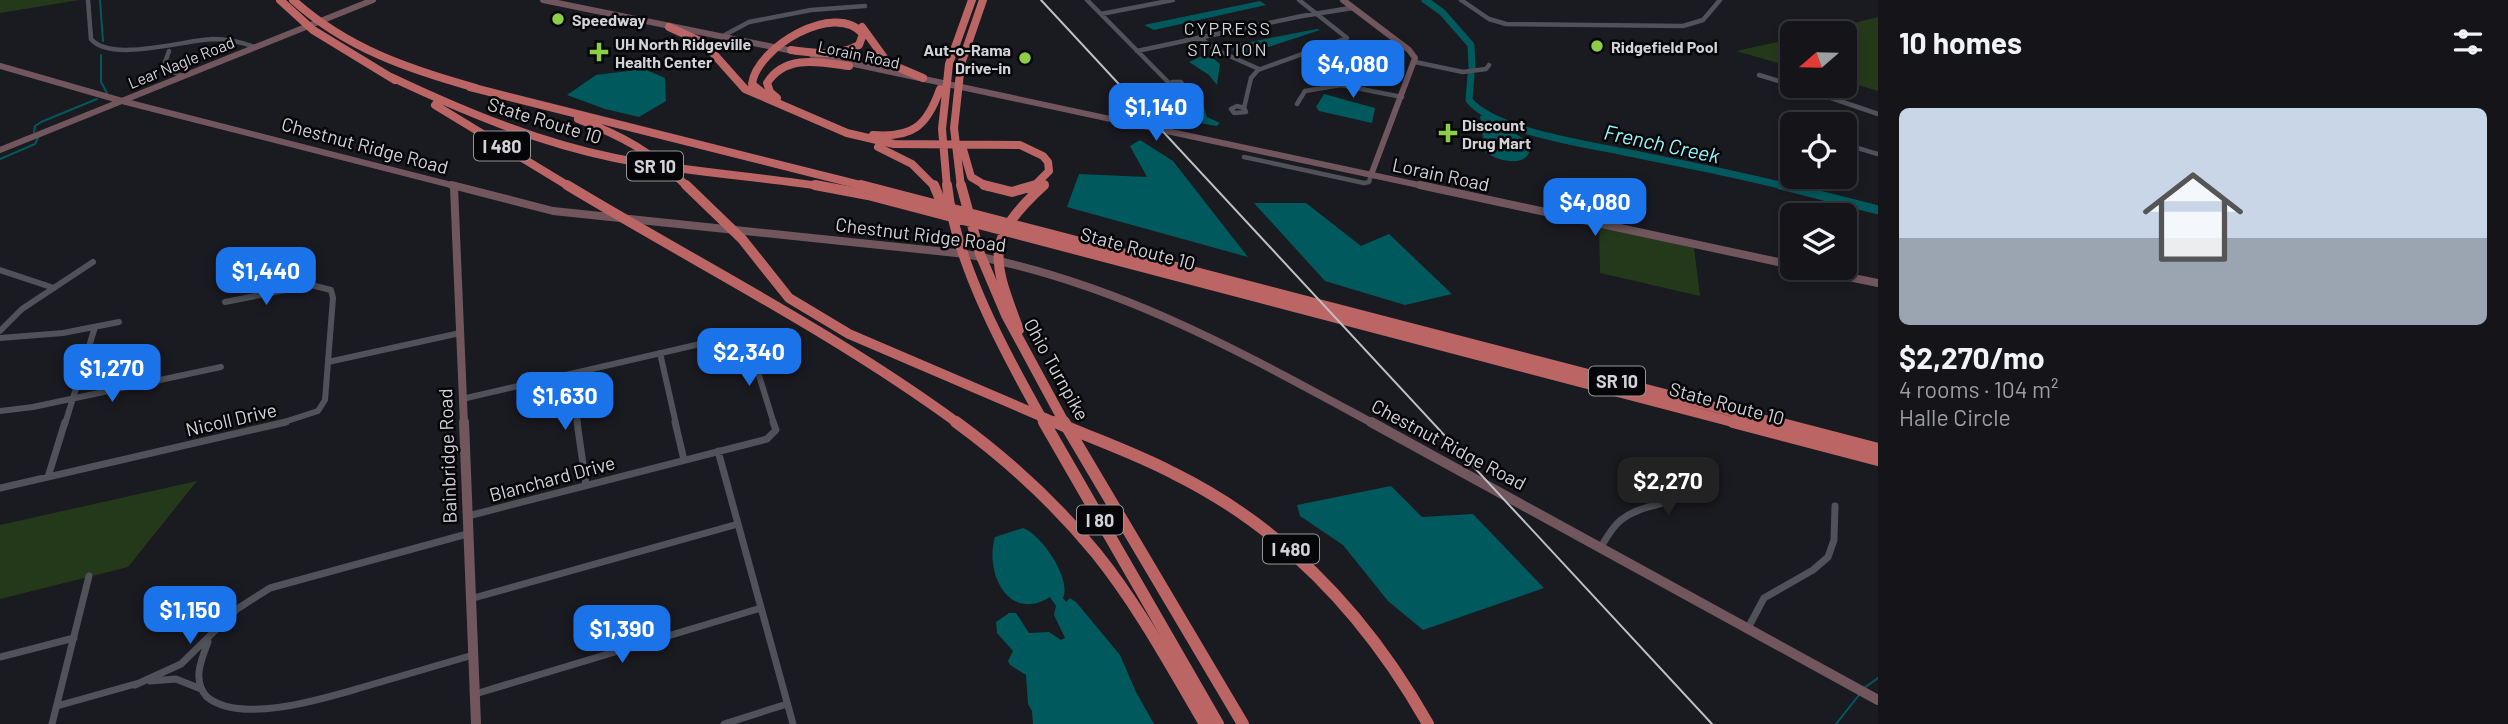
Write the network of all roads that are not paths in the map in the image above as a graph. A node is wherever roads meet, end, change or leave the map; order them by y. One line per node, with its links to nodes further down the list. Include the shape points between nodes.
1 (88, 0): 23 (street, via 90,38 105,48 136,49 219,37)
2 (280, 0): 36 (highway, I 480, via 313,30)
3 (293, 0): 40 (highway, I 480, via 355,46)
4 (373, 0): 23 (street, Lear Nagle Road)
5 (543, 0): 14 (street, Lorain Road)
6 (972, 0): 41 (highway, Ohio Turnpike / I 80)
7 (983, 0): 54 (highway, Ohio Turnpike / I 80, via 959,76)
8 (1087, 0): 17 (street)
9 (1173, 0): 17 (street)
10 (1299, 0): 18 (street)
11 (1343, 0): 16 (street)
12 (1461, 0): 13 (street, via 1489,19 1506,24 1666,27 1700,21)
13 (1720, 0)
14 (553, 1): 19 (street, Lorain Road)
15 (865, 6): 20 (street, via 749,22)
16 (1351, 8): 18 (street); 28 (street, via 1409,50)
17 (1101, 14): 26 (street)
18 (1319, 14): 21 (street); 32 (street, via 1346,39)
19 (669, 27): 20 (street, Lorain Road); 43 (highway, via 704,43 741,86)
20 (720, 37): 24 (street, Lorain Road); 31 (street, Lorain Road)
21 (1199, 37): 26 (street); 32 (street)
22 (784, 41): 24 (highway, via 805,26 828,20 852,24 863,35 857,46 839,53); 27 (highway); 37 (highway, via 813,21 848,21 863,28 888,63)
23 (255, 47): 34 (street, Lear Nagle Road)
24 (791, 50): 35 (street, Lorain Road)
25 (169, 51): 34 (street, via 163,69)
26 (1137, 51): 39 (street)
27 (768, 57): 43 (highway, via 747,80 751,89); 47 (highway, via 753,74 752,84)
28 (1415, 62): 29 (street, via 1465,72); 44 (street)
29 (1489, 65)
30 (0, 66): 46 (street, Chestnut Ridge Road)
31 (849, 66): 35 (street, Lorain Road); 47 (highway, via 809,62 780,69 767,85 772,95)
32 (1259, 69): 49 (street, via 1251,78)
33 (1759, 75): 38 (street)
34 (183, 76): 46 (street, Lear Nagle Road)
35 (907, 76): 37 (street, Lorain Road); 42 (street, Lorain Road)
36 (391, 77): 59 (highway, State Route 10 / SR 10, via 492,124 577,150 675,169 830,187); 113 (highway, I 480, via 639,228 754,291 961,424 1058,510 1106,567)
37 (923, 78): 42 (street, Lorain Road)
38 (1780, 81)
39 (1170, 84)
40 (470, 87): 59 (highway, State Route 10 / SR 10); 116 (highway, I 480, via 597,126 659,159 742,239 793,301 882,351 1201,487 1257,522 1297,554 1371,633)
41 (942, 93): 51 (highway, via 929,119 912,131 879,136); 61 (highway, Ohio Turnpike / I 80, via 944,151)
42 (994, 94): 57 (street, Lorain Road)
43 (765, 97): 51 (highway)
44 (1402, 97): 48 (street, via 1339,85 1304,92); 57 (street)
45 (1832, 98): 50 (street)
46 (122, 101): 53 (street, Lear Nagle Road); 58 (street, Chestnut Ridge Road)
47 (786, 102): 51 (highway)
48 (1297, 104)
49 (1244, 108)
50 (1878, 114)
51 (847, 130): 54 (highway, via 889,144 1020,145 1043,156 1049,171 1028,188 992,189 971,177); 61 (highway, via 929,176); 76 (highway, via 882,141 1010,142 1029,145 1051,161 1052,175 1008,220 1000,238 1001,271)
52 (1857, 148): 55 (street)
53 (0, 150)
54 (960, 151): 76 (highway, Ohio Turnpike / I 80, via 963,194 984,268)
55 (1878, 154)
56 (1244, 157): 57 (street, Lorain Road, via 1362,183 1369,182)
57 (1371, 175): 63 (street, Lorain Road)
58 (454, 187): 72 (street, Bainbridge Road); 94 (street, Chestnut Ridge Road, via 572,214 973,255 1079,282 1244,354)
59 (928, 207): 60 (highway, State Route 10 / SR 10)
60 (1020, 231): 82 (highway, State Route 10 / SR 10); 85 (highway, State Route 10 / SR 10)
61 (958, 243): 114 (highway, Ohio Turnpike / I 80, via 1022,385)
62 (93, 262): 67 (street)
63 (1780, 262)
64 (0, 270): 67 (street)
65 (1857, 279): 66 (street)
66 (1878, 283)
67 (54, 288): 71 (street)
68 (225, 302): 75 (street, Nicoll Drive, via 303,286 328,288 333,294)
69 (119, 322): 70 (street)
70 (95, 327): 73 (street); 79 (street)
71 (0, 331)
72 (460, 333): 75 (street); 80 (street, Bainbridge Road)
73 (0, 338)
74 (660, 353): 78 (street); 83 (street, Blanchard Drive, via 735,335 748,340 776,428 767,439); 84 (street)
75 (328, 362): 87 (street, Nicoll Drive, via 325,400 309,416)
76 (1029, 362): 115 (highway, Ohio Turnpike / I 80)
77 (221, 367): 79 (street)
78 (571, 374): 80 (street); 88 (street)
79 (72, 399): 81 (street); 87 (street)
80 (462, 399): 91 (street, Bainbridge Road)
81 (0, 411)
82 (1878, 449)
83 (718, 452): 84 (street, Blanchard Drive); 92 (street)
84 (684, 460): 88 (street, Blanchard Drive)
85 (1878, 460)
86 (1706, 471): 94 (street, via 1690,494 1617,522)
87 (48, 477): 89 (street, Nicoll Drive)
88 (586, 485): 91 (street, Blanchard Drive)
89 (0, 488)
90 (1835, 506): 98 (street, via 1834,540 1828,557 1764,598)
91 (467, 517): 93 (street, Bainbridge Road)
92 (738, 524): 96 (street); 97 (street)
93 (467, 534): 96 (street, Bainbridge Road); 99 (street, via 277,585 243,604)
94 (1601, 547): 98 (street, Chestnut Ridge Road)
95 (89, 576): 100 (street)
96 (470, 599): 101 (street, Bainbridge Road)
97 (761, 608): 105 (street); 107 (street)
98 (1748, 628): 106 (street, Chestnut Ridge Road)
99 (211, 637): 103 (street, via 181,664); 104 (street, via 199,667)
100 (74, 638): 102 (street); 108 (street)
101 (473, 655): 104 (street, via 263,715 223,711 209,702); 105 (street, Bainbridge Road)
102 (0, 657)
103 (135, 685): 104 (street, via 168,678); 108 (street)
104 (201, 689)
105 (475, 694): 110 (street, Bainbridge Road)
106 (1878, 699)
107 (788, 704): 111 (street); 112 (street)
108 (57, 706): 109 (street)
109 (52, 724)
110 (476, 724)
111 (724, 724)
112 (793, 724)
113 (1205, 724)
114 (1218, 724)
115 (1243, 724)
116 (1428, 724)

